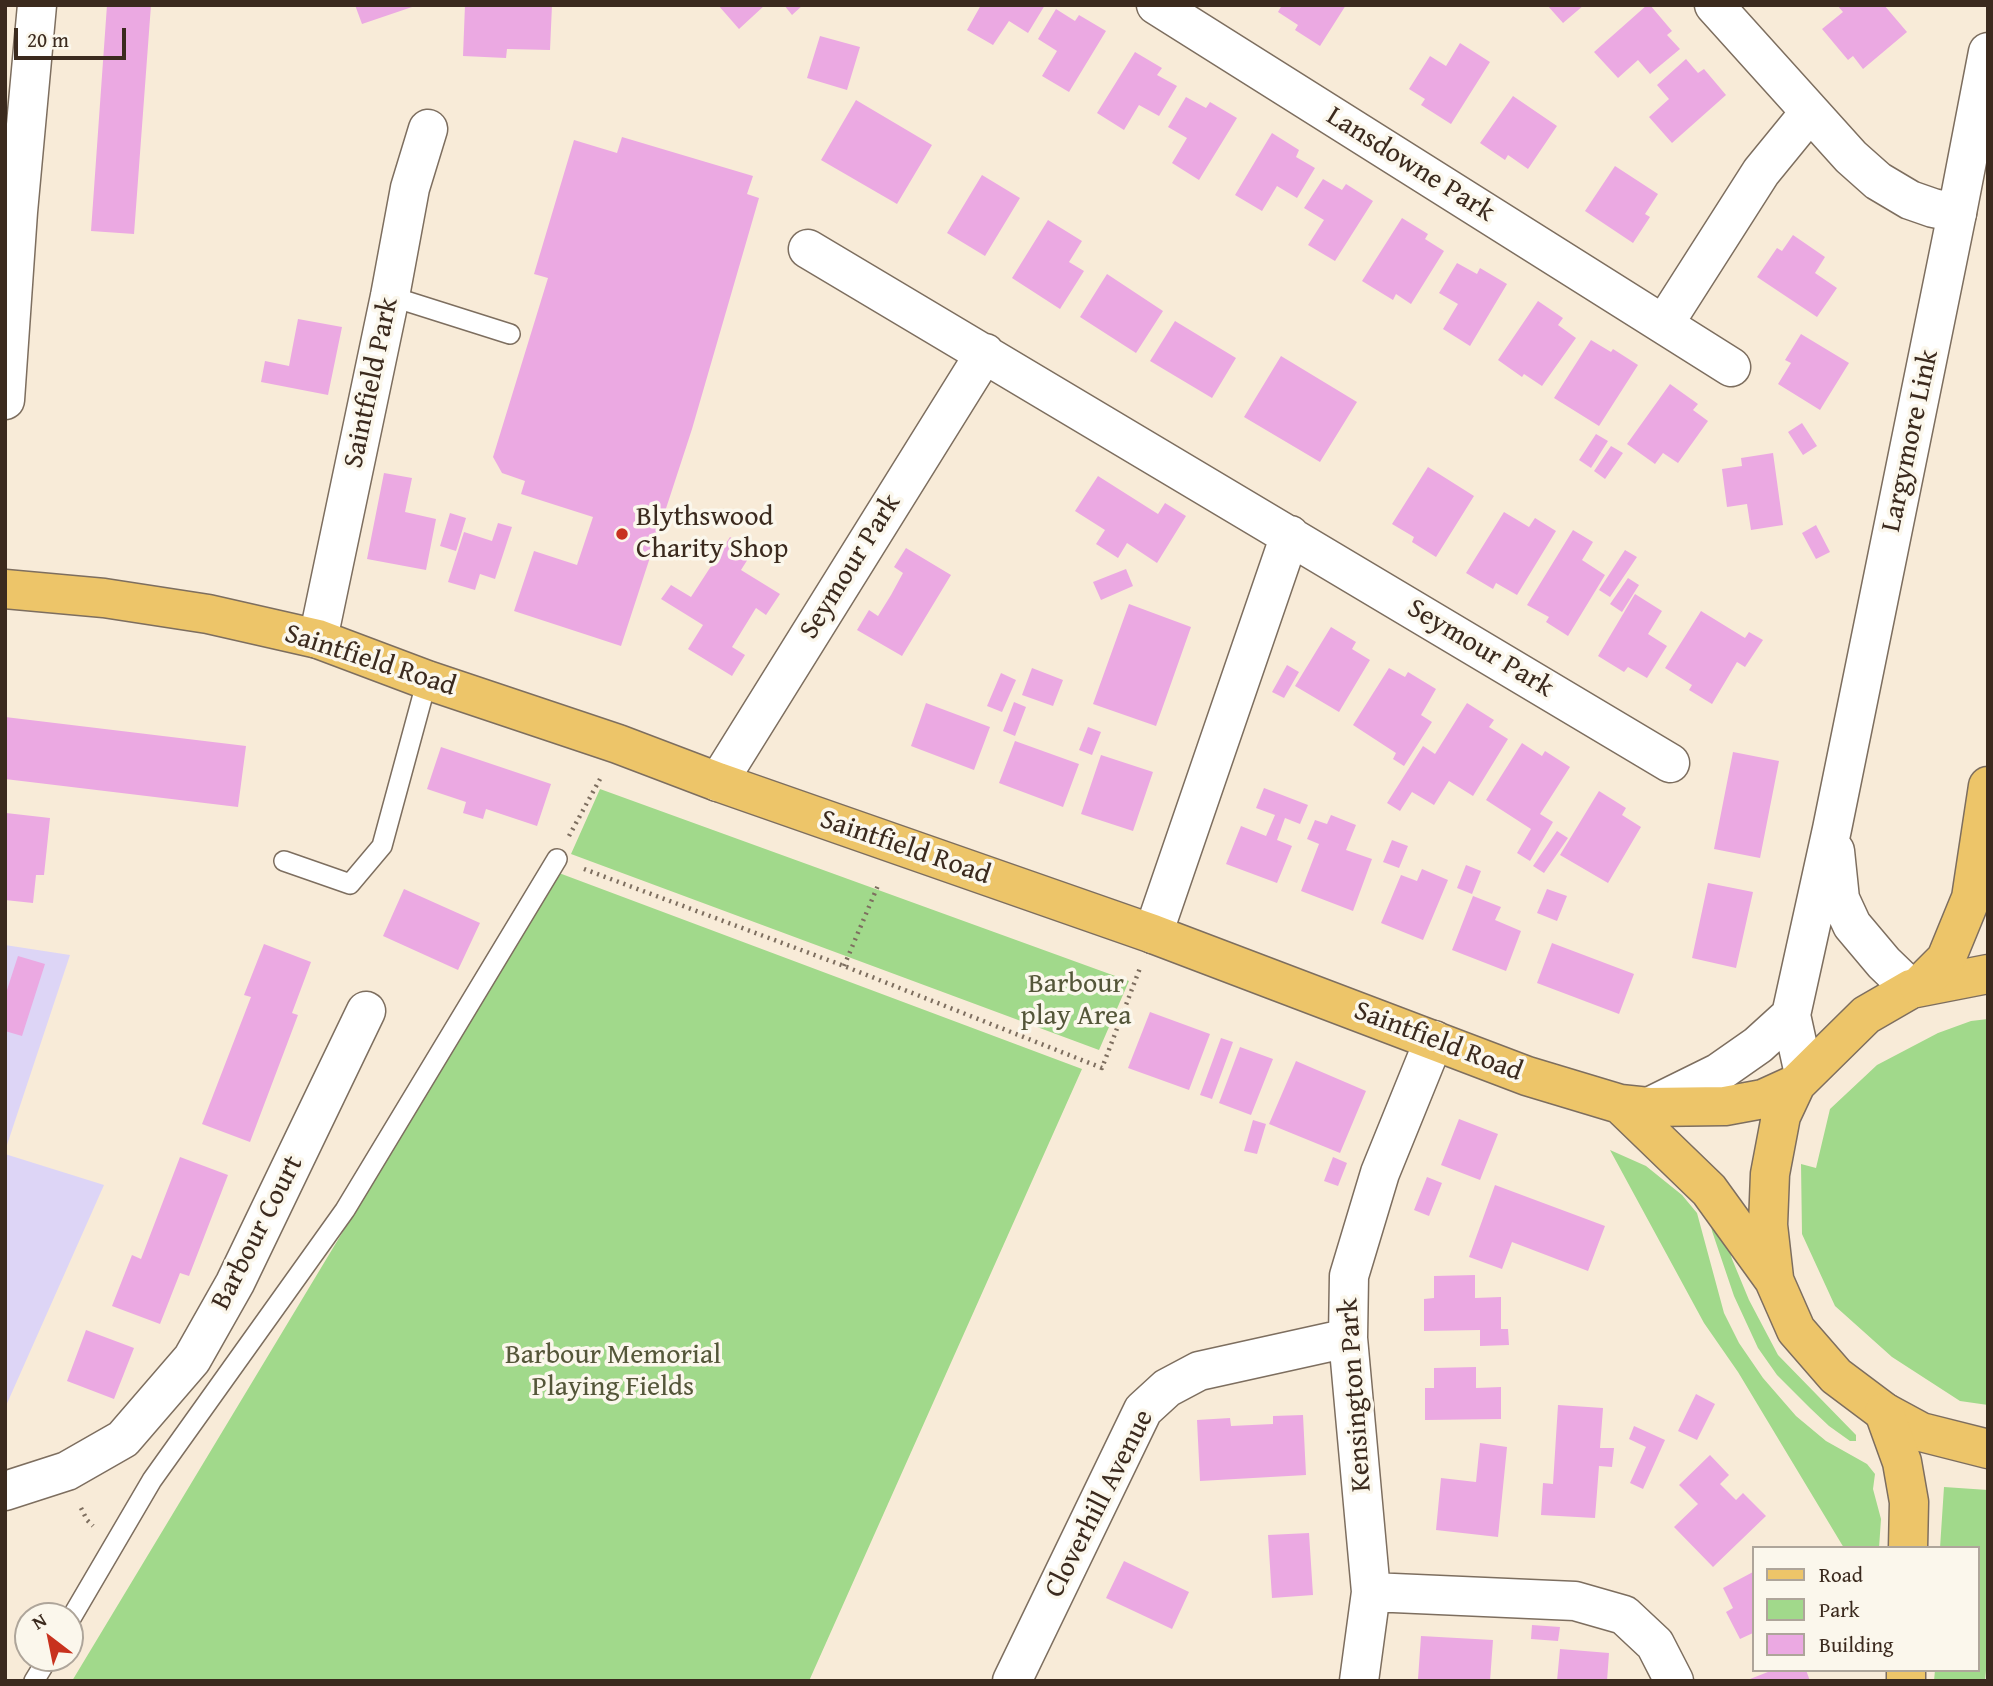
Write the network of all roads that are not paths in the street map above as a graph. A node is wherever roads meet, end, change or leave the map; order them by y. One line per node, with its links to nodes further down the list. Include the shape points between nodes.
1 (37, 5): 14 (street)
2 (1156, 5): 10 (street, Lansdowne Park)
3 (1714, 5): 5 (street)
4 (1988, 52): 7 (street, Largymore Link)
5 (1811, 113): 7 (street, via 1878,181 1910,200); 10 (street, via 1760,172)
6 (428, 129): 9 (street, Saintfield Park, via 410,188)
7 (1957, 213): 22 (street, Largymore Link)
8 (808, 249): 12 (street, Seymour Park)
9 (390, 296): 11 (lane); 17 (street, Saintfield Park)
10 (1664, 324): 13 (street, Lansdowne Park)
11 (510, 334)
12 (985, 353): 15 (street, Seymour Park); 20 (street, Seymour Park)
13 (1731, 367)
14 (5, 400)
15 (1290, 535): 19 (street, Seymour Park); 25 (street)
16 (5, 589): 17 (main road, Saintfield Road, via 208,614)
17 (318, 639): 18 (main road, Saintfield Road)
18 (428, 680): 20 (main road, Saintfield Road); 24 (lane, via 382,846 350,884)
19 (1670, 763)
20 (718, 782): 25 (main road, Saintfield Road)
21 (1988, 786): 27 (main road, via 1971,898 1946,958)
22 (1832, 829): 27 (street, Largymore Link, via 1840,900 1852,925 1884,963); 29 (street, Largymore Link)
23 (557, 859): 40 (lane, via 345,1210 152,1480)
24 (284, 861)
25 (1153, 934): 30 (main road, Saintfield Road)
26 (1988, 974): 27 (main road)
27 (1915, 987): 31 (main road, via 1866,1015)
28 (366, 1010): 37 (street, Barbour Court, via 235,1283 192,1359 123,1439 67,1471)
29 (1791, 1015): 31 (street, Largymore Link); 32 (street, via 1718,1073)
30 (1434, 1040): 32 (main road, Saintfield Road, via 1527,1076); 34 (street, Kensington Park, via 1380,1173 1349,1276)
31 (1800, 1079): 32 (main road, Saintfield Road, via 1763,1099 1724,1106); 33 (main road, via 1782,1116 1770,1174 1768,1225)
32 (1634, 1106): 33 (main road, via 1709,1190)
33 (1774, 1280): 35 (main road, via 1796,1330 1836,1376)
34 (1348, 1338): 39 (street, Kensington Park); 41 (street, Cloverhill Avenue, via 1199,1371 1167,1388 1143,1410)
35 (1884, 1412): 36 (main road, via 1921,1432); 38 (main road, via 1902,1462 1909,1502)
36 (1988, 1450)
37 (5, 1491)
38 (1908, 1546)
39 (1371, 1592): 42 (street, Kensington Park); 43 (street, via 1576,1601 1624,1615 1655,1644)
40 (81, 1602)
41 (1012, 1681)
42 (1359, 1681)
43 (1674, 1681)

